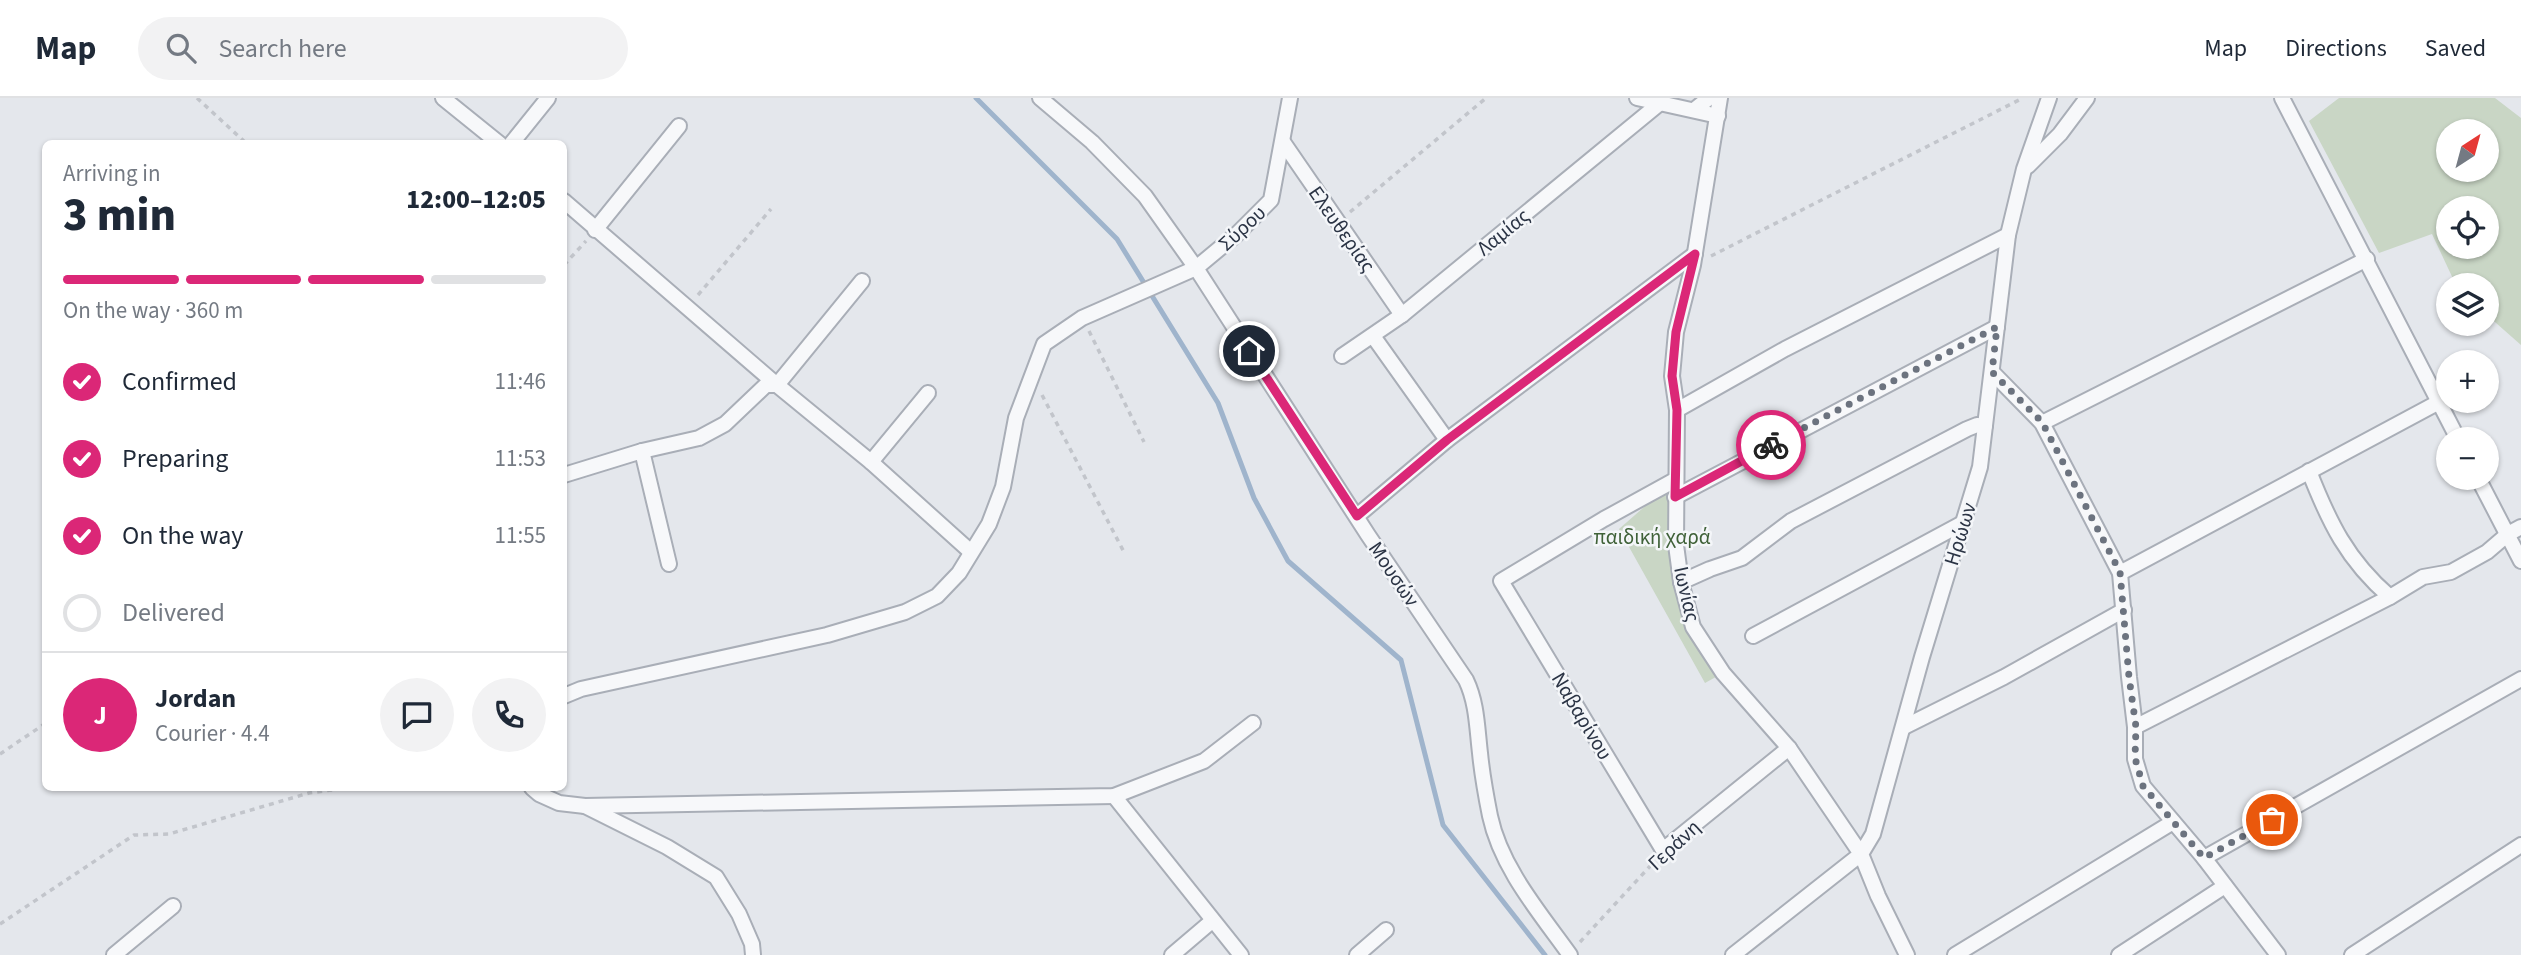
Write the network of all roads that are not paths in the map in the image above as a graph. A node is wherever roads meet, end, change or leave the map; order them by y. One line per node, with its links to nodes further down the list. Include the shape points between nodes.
1 (443, 98): 15 (street)
2 (548, 98): 16 (street)
3 (1040, 98): 24 (street, Μουσών, via 1145,196)
4 (1290, 98): 17 (street, Σύρου)
5 (1637, 98): 11 (street)
6 (1709, 98): 12 (street)
7 (1720, 98): 13 (street, Ιωνίας)
8 (2049, 98): 18 (street, Ηρώων)
9 (2087, 98): 18 (street, via 2060,134)
10 (2282, 98): 22 (street)
11 (1660, 103): 12 (street); 26 (street, Λαμίας)
12 (1694, 110): 13 (street)
13 (1718, 116): 23 (street, Ιωνίας)
14 (679, 126): 20 (street)
15 (495, 140)
16 (514, 140)
17 (1283, 142): 24 (street, Σύρου, via 1271,200); 26 (street, Ελευθερίας)
18 (2024, 169): 21 (street, Ηρώων)
19 (567, 204): 20 (street)
20 (595, 230): 31 (street)
21 (2008, 235): 27 (street, Ηρώων); 35 (street)
22 (2367, 259): 33 (street); 36 (street)
23 (1694, 260): 35 (street, Ιωνίας, via 1676,332 1672,376); 38 (street)
24 (1196, 268): 46 (street, Μουσών); 50 (street, Σύρου, via 1082,318 1044,344 1016,418 1003,487 989,524)
25 (862, 281): 31 (street)
26 (1402, 315): 28 (street, Λαμίας)
27 (1997, 327): 30 (street, Ηρώων); 45 (street)
28 (1373, 336): 29 (street, Λαμίας); 38 (street)
29 (1342, 356)
30 (1992, 372): 36 (street); 37 (street, Ηρώων)
31 (777, 386): 39 (street, via 766,385 724,424 699,438); 40 (street)
32 (928, 393): 40 (street)
33 (2436, 396)
34 (2436, 404): 41 (street)
35 (1677, 410): 43 (street, Ιωνίας)
36 (2042, 422): 53 (street)
37 (1985, 426): 47 (street, Ηρώων, via 1980,467); 54 (street, via 1967,429 1791,520 1742,558)
38 (1447, 440): 46 (street)
39 (642, 451): 42 (street); 52 (street)
40 (871, 462): 50 (street)
41 (2309, 471): 53 (street); 55 (street, via 2346,549)
42 (567, 474)
43 (1675, 481): 45 (street, Ιωνίας); 69 (street, Ναβαρίνου, via 1501,581)
44 (2484, 490): 49 (street)
45 (1675, 497): 54 (street, Ιωνίας)
46 (1357, 516): 77 (street, Μουσών, via 1472,693 1491,818 1500,847)
47 (1963, 523): 57 (street); 61 (street, Ηρώων)
48 (2521, 527): 49 (street)
49 (2508, 534): 51 (street); 55 (street, via 2451,572 2423,577)
50 (971, 552): 59 (street, Σύρου, via 937,596 905,612 827,635)
51 (2521, 561)
52 (669, 564)
53 (2120, 572): 56 (street)
54 (1681, 582): 63 (street, Ιωνίας, via 1693,627 1723,673)
55 (2390, 597): 62 (street)
56 (2124, 610): 61 (street); 62 (street)
57 (1753, 636)
58 (2521, 679): 71 (street)
59 (567, 695)
60 (1253, 723): 65 (street, via 1204,761)
61 (1904, 727): 70 (street, Ηρώων, via 1873,834)
62 (2136, 727): 67 (street, via 2135,758 2143,786)
63 (1789, 748): 69 (street, Γεράνη); 70 (street, Ιωνίας)
64 (536, 791): 66 (street, via 559,803)
65 (1114, 796): 66 (street); 74 (street)
66 (585, 806): 79 (street, via 716,877 739,914)
67 (2173, 822): 71 (street); 85 (street)
68 (2521, 845): 87 (street)
69 (1664, 850)
70 (1861, 854): 83 (street); 84 (street)
71 (2204, 858): 72 (street)
72 (2225, 886): 76 (street); 86 (street)
73 (173, 906): 78 (street)
74 (1212, 921): 80 (street); 81 (street)
75 (1387, 930): 82 (street)
76 (2271, 952)
77 (1569, 954)
78 (114, 955)
79 (753, 955)
80 (1172, 955)
81 (1241, 955)
82 (1357, 955)
83 (1733, 955)
84 (1908, 955)
85 (1955, 955)
86 (2119, 955)
87 (2352, 955)

